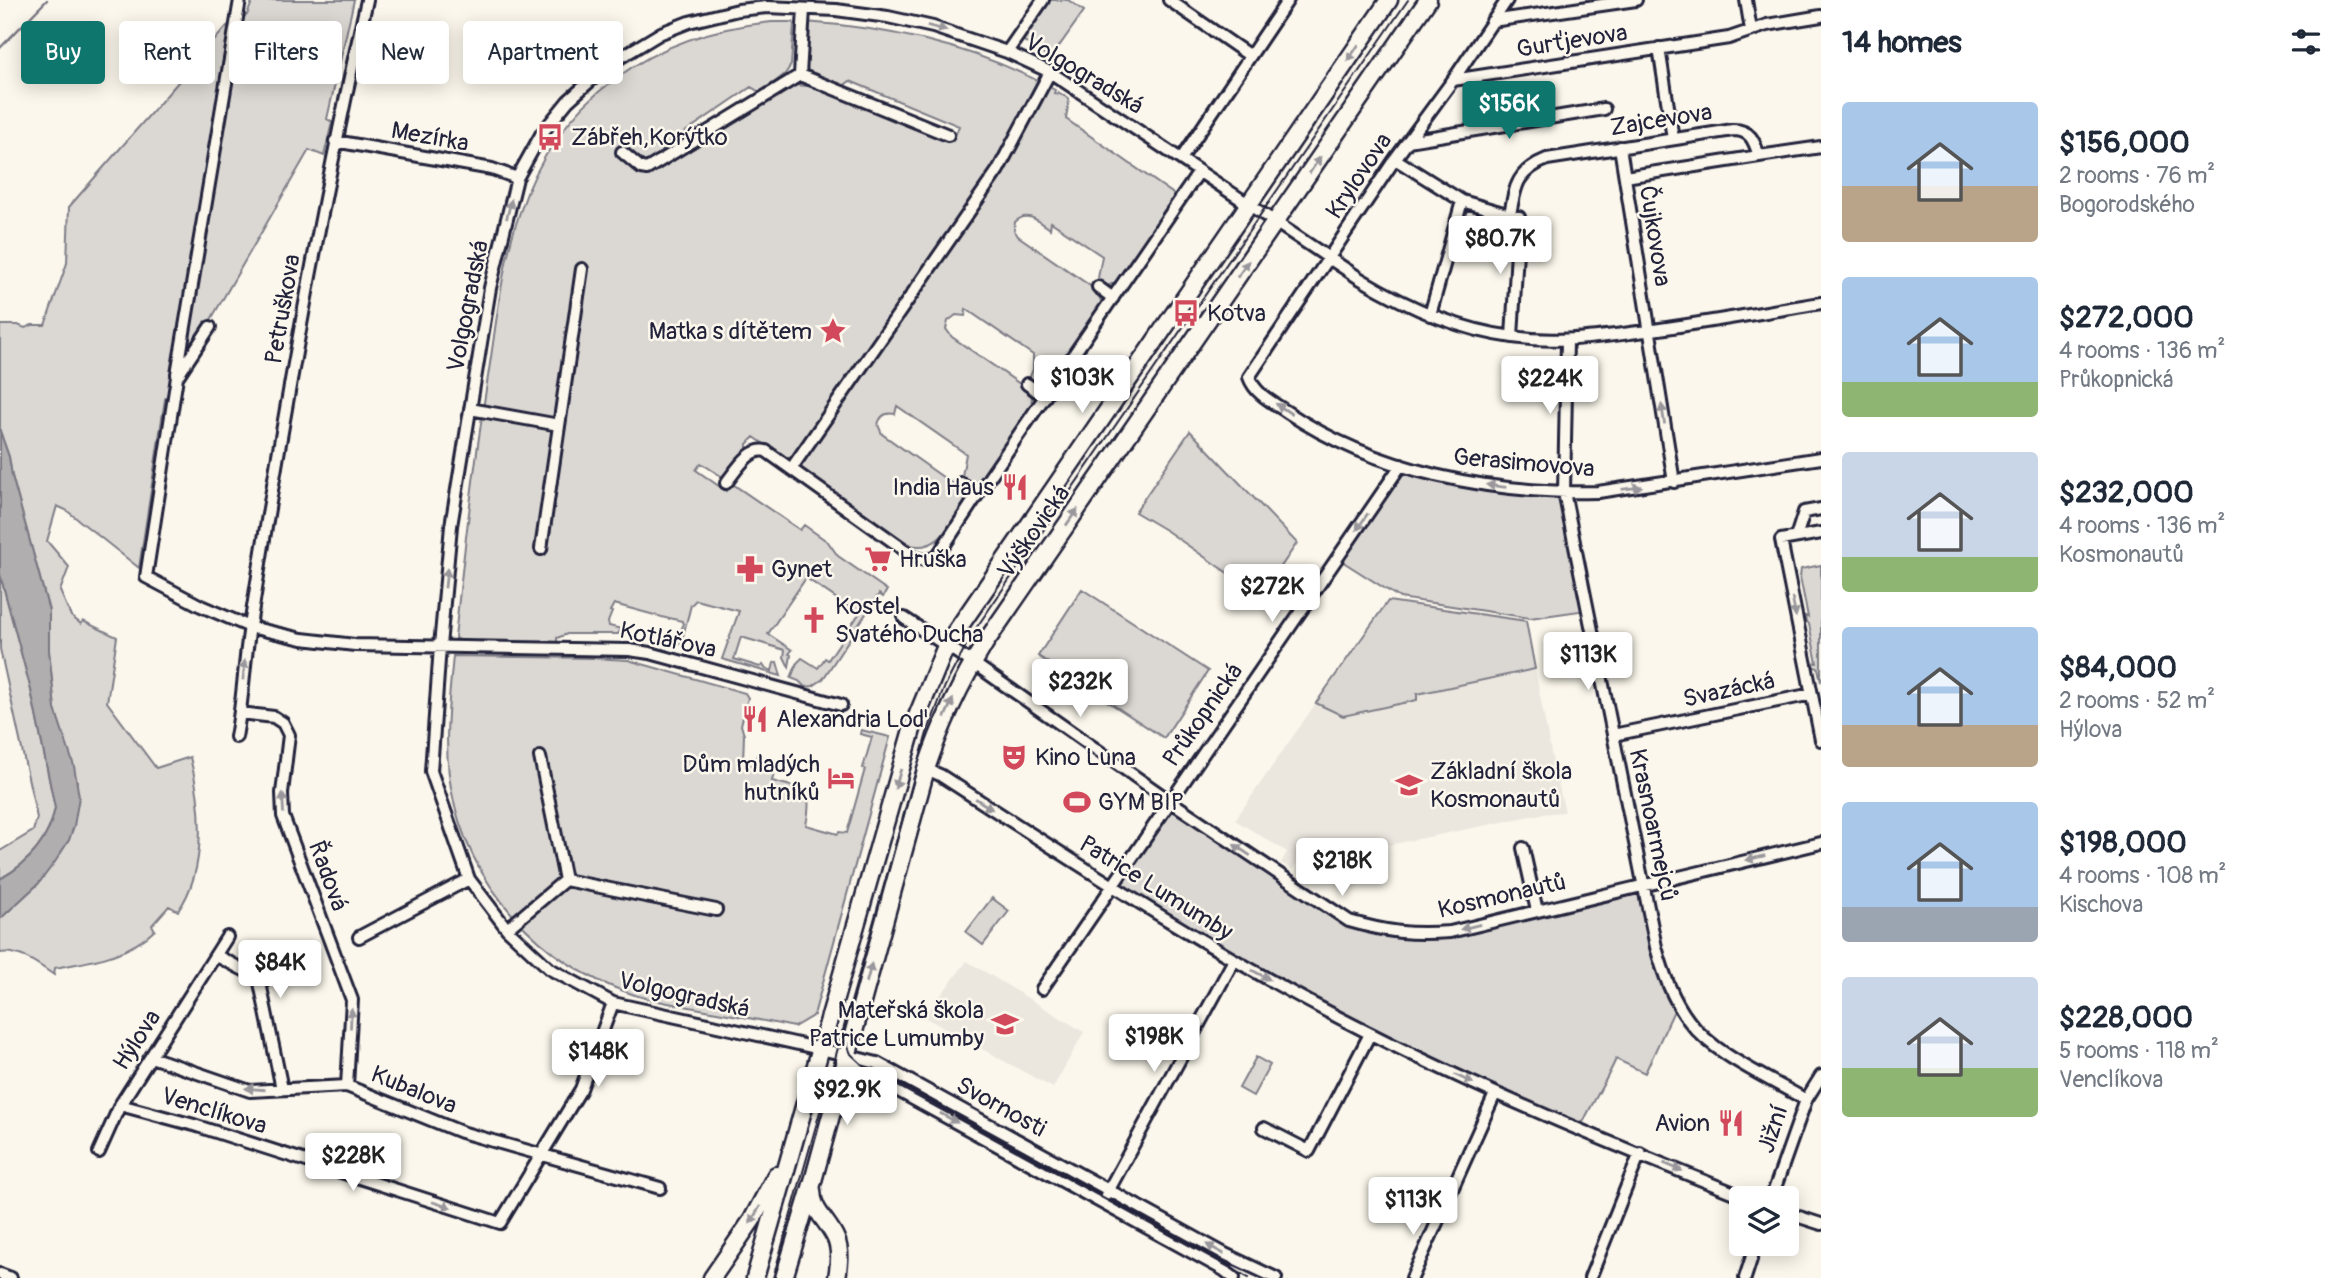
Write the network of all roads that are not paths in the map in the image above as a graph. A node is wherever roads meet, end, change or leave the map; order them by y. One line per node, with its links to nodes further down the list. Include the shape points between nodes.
1 (240, 0): 49 (street)
2 (367, 0): 24 (street, Petruškova)
3 (1043, 0): 16 (street)
4 (1168, 0): 17 (street)
5 (1288, 0): 17 (street)
6 (1389, 0): 36 (street, Výškovická, one-way to 36)
7 (1428, 0): 38 (street, Výškovická, one-way to 7)
8 (1507, 0): 13 (street, Krylovova)
9 (1636, 0): 13 (street)
10 (1746, 0): 14 (street)
11 (804, 9): 16 (street, Volgogradská, one-way to 16, via 888,17); 19 (street); 34 (street, Volgogradská, via 767,7 719,14 661,33 608,65 561,108)
12 (1821, 16): 14 (street, Gurťjevova)
13 (1492, 21): 20 (street, Krylovova)
14 (1751, 30): 15 (street, Gurťjevova, via 1729,38)
15 (1659, 48): 20 (street, Gurťjevova); 23 (street)
16 (1007, 52): 18 (street, Volgogradská)
17 (1250, 56): 30 (street)
18 (1050, 72): 30 (street, Volgogradská); 57 (street, via 998,170)
19 (800, 75): 22 (street); 28 (street, via 648,169 641,169)
20 (1453, 80): 25 (street, Krylovova)
21 (1604, 109): 25 (street)
22 (948, 135)
23 (1673, 139): 26 (street, Zajcevova); 29 (street, Zajcevova, via 1743,130 1752,137)
24 (335, 141): 34 (street, Mezírka, via 492,169); 68 (street, Petruškova)
25 (1408, 141): 31 (street, Krylovova)
26 (1620, 147): 33 (street, Čujkovova); 37 (street, Zajcevova, via 1533,164 1514,190)
27 (1821, 147): 29 (street, Zajcevova)
28 (622, 152)
29 (1759, 156): 33 (street, Zajcevova)
30 (1181, 159): 32 (street, Volgogradská)
31 (1395, 159): 35 (street); 39 (street, Krylovova)
32 (1199, 172): 36 (street, Volgogradská); 42 (street)
33 (1625, 177): 46 (street, Čujkovova)
34 (517, 178): 53 (street, Volgogradská, one-way to 34, via 490,288)
35 (1462, 201): 37 (street); 44 (street)
36 (1250, 204): 38 (street); 70 (street, Výškovická)
37 (1515, 216): 47 (street)
38 (1276, 221): 39 (street); 71 (street, Výškovická, one-way to 38)
39 (1328, 259): 44 (street); 50 (street, Krylovova)
40 (582, 269): 54 (street)
41 (1098, 287): 42 (street)
42 (1113, 298): 52 (street)
43 (1821, 303): 46 (street)
44 (1430, 315): 47 (street)
45 (210, 327): 49 (street)
46 (1649, 331): 48 (street); 58 (street, Čujkovova, one-way to 46)
47 (1512, 337): 48 (street)
48 (1567, 341): 61 (street, Krasnoarmejců)
49 (177, 377): 68 (street, Kotlářova, via 146,577)
50 (1249, 377): 56 (street, Gerasimovova, one-way to 50, via 1295,417 1253,388)
51 (1027, 384): 52 (street)
52 (1045, 397): 62 (street)
53 (470, 409): 54 (street); 69 (street, Volgogradská, one-way to 53)
54 (559, 425): 66 (street)
55 (1821, 458): 58 (street, Gerasimovova)
56 (1401, 465): 61 (street, Gerasimovova, one-way to 56, via 1492,486); 80 (street, Průkopnická, one-way to 80)
57 (791, 469): 59 (street, via 766,451 755,450); 62 (street, via 925,560 936,558)
58 (1674, 482): 61 (street, Gerasimovova, one-way to 58)
59 (726, 483)
60 (961, 484): 62 (street)
61 (1564, 492): 75 (street, Krasnoarmejců)
62 (977, 495)
63 (1821, 509): 65 (street, via 1804,512)
64 (1821, 533): 65 (street, Svazácká)
65 (1796, 537): 72 (street, Svazácká, one-way to 72, via 1781,540)
66 (541, 549)
67 (904, 618): 70 (street, Kosmonautů)
68 (250, 627): 69 (street, Kotlářova, via 355,645); 74 (street, one-way to 68)
69 (440, 646): 73 (street, Kotlářova, via 650,653); 83 (street, Volgogradská, via 431,771)
70 (946, 646): 71 (street, Kosmonautů); 98 (street, Výškovická, one-way to 98, via 913,726)
71 (973, 663): 79 (street, Výškovická, one-way to 71, via 948,709); 80 (street, Kosmonautů)
72 (1812, 694): 75 (street, Svazácká); 77 (street, Svazácká)
73 (841, 705)
74 (240, 713): 76 (street); 103 (street, Řadová, one-way to 74, via 352,1000 284,816 289,734 274,717)
75 (1613, 735): 85 (street, Krasnoarmejců)
76 (236, 737)
77 (1821, 740)
78 (540, 757): 84 (street)
79 (926, 769): 86 (street, Patrice Lumumby, one-way to 86); 96 (street, Výškovická, one-way to 79)
80 (1170, 801): 86 (street, Průkopnická); 88 (street, Kosmonautů, one-way to 80, via 1450,932 1413,935 1381,931 1349,921)
81 (1821, 843): 85 (street, Kosmonautů, one-way to 85)
82 (1523, 848): 88 (street)
83 (469, 878): 89 (street, Volgogradská); 91 (street)
84 (565, 880): 87 (street); 89 (street)
85 (1643, 885): 88 (street, Kosmonautů); 107 (street, Krasnoarmejců, via 1665,980 1689,1022 1718,1049)
86 (1111, 886): 93 (street, Patrice Lumumby); 94 (street, Průkopnická)
87 (716, 910)
88 (1537, 911)
89 (507, 929): 95 (street, Volgogradská, via 550,969)
90 (228, 937): 92 (street, Hýlova)
91 (359, 937)
92 (217, 956): 99 (street, Hýlova); 105 (street, via 259,978)
93 (1234, 961): 97 (street, Patrice Lumumby, one-way to 97); 118 (street)
94 (1042, 989)
95 (613, 1003): 98 (street, Volgogradská); 114 (street, Venclíkova, via 581,1089)
96 (854, 1031): 100 (street, Výškovická); 101 (street, via 860,1049)
97 (1370, 1034): 106 (street, Patrice Lumumby, one-way to 106); 110 (street, via 1309,1151)
98 (821, 1048): 100 (street, Svornosti); 111 (street, Výškovická)
99 (151, 1057): 105 (street, Kubalova, one-way to 99, via 250,1091); 108 (street, Hýlova)
100 (847, 1059): 101 (street, Svornosti); 104 (street, Svornosti); 109 (street, Výškovická)
101 (877, 1063): 118 (street, Svornosti)
102 (1821, 1076): 107 (street, Jižní)
103 (347, 1086): 105 (street, Kubalova); 114 (street, Kubalova, via 461,1132)
104 (889, 1086): 109 (street, via 870,1083 851,1090); 120 (street, Svornosti, one-way to 120)
105 (282, 1089)
106 (1495, 1094): 113 (street, Patrice Lumumby); 134 (street)
107 (1806, 1100): 116 (street, Jižní)
108 (120, 1104): 112 (street, Hýlova); 114 (street, Venclíkova, one-way to 114, via 500,1223)
109 (828, 1126): 115 (street, Výškovická)
110 (1264, 1128)
111 (796, 1132): 128 (street, one-way to 128, via 752,1220); 129 (street, Výškovická)
112 (99, 1152)
113 (1640, 1153): 119 (street, Patrice Lumumby, one-way to 119); 135 (street)
114 (542, 1156): 117 (street, Kubalova)
115 (813, 1181): 122 (street, via 813,1200); 124 (street, Výškovická)
116 (1776, 1186)
117 (660, 1188)
118 (1108, 1191): 120 (street); 133 (street, Svornosti, one-way to 118)
119 (1729, 1191)
120 (1102, 1203): 132 (street, Svornosti)
121 (1799, 1217): 123 (street)
122 (822, 1220): 124 (street, via 805,1219); 131 (street, via 838,1245)
123 (1821, 1224)
124 (794, 1240): 130 (street, Výškovická)
125 (1752, 1256): 136 (street)
126 (0, 1274): 127 (street)
127 (11, 1278)
128 (712, 1278)
129 (755, 1278)
130 (784, 1278)
131 (836, 1278)
132 (1234, 1278)
133 (1276, 1278)
134 (1412, 1278)
135 (1590, 1278)
136 (1745, 1278)

